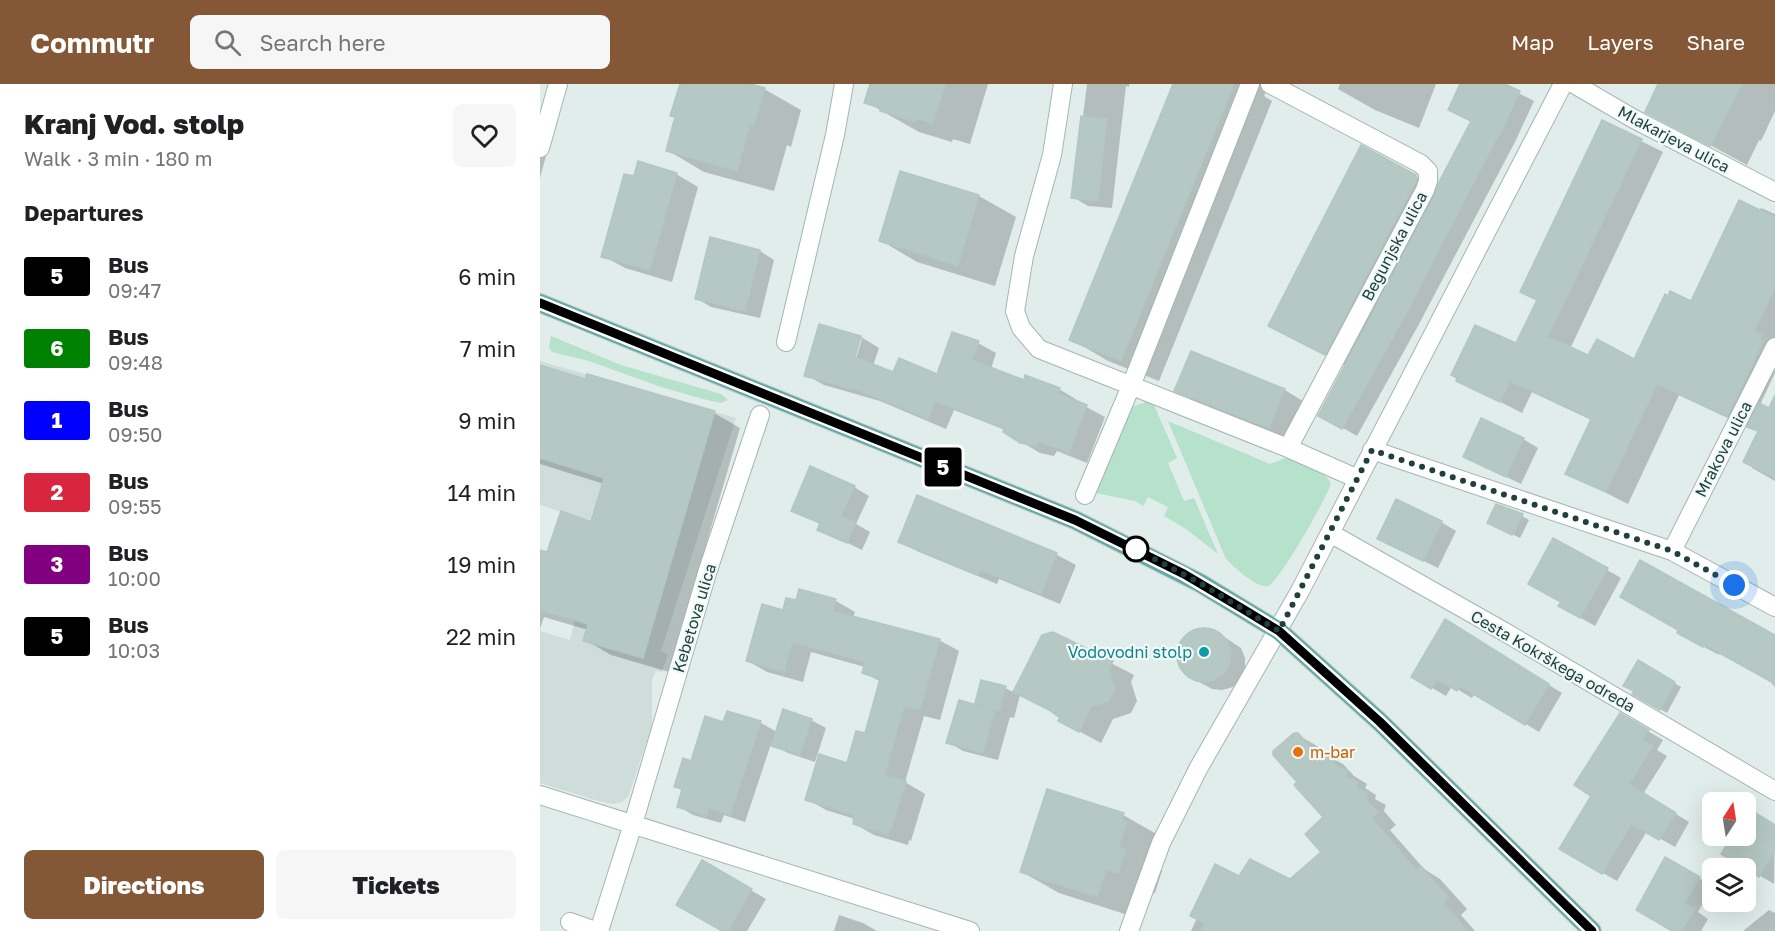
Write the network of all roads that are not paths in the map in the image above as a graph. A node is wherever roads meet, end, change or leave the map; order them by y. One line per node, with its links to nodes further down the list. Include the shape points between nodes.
1 (558, 84): 8 (street)
2 (844, 84): 11 (street)
3 (1063, 84): 13 (street, via 1052,155 1024,256 1015,311 1021,328 1039,349)
4 (1250, 84): 13 (street)
5 (1270, 84): 15 (street, Begunjska ulica, via 1428,171 1425,190)
6 (1563, 84): 16 (street)
7 (1574, 84): 9 (street, Mlakarjeva ulica)
8 (540, 148)
9 (1775, 192)
10 (540, 303): 22 (main road, via 1075,520 1200,583)
11 (786, 342)
12 (1775, 347): 20 (street, Mrakova ulica)
13 (1131, 386): 15 (street); 18 (street)
14 (760, 415): 25 (street, Kebetova ulica, via 708,570)
15 (1288, 448): 17 (street)
16 (1372, 450): 17 (street); 20 (street)
17 (1358, 479): 19 (street)
18 (1085, 495)
19 (1330, 533): 22 (street); 23 (street, Cesta Kokrškega odreda)
20 (1672, 551): 21 (street)
21 (1775, 608)
22 (1279, 631): 29 (street, via 1192,780 1161,843); 30 (main road, via 1380,722)
23 (1775, 791)
24 (540, 795): 25 (street)
25 (633, 824): 27 (street, Kebetova ulica); 28 (street)
26 (570, 922): 27 (street, Kebetova ulica)
27 (597, 931)
28 (970, 931)
29 (1129, 931)
30 (1592, 931)

